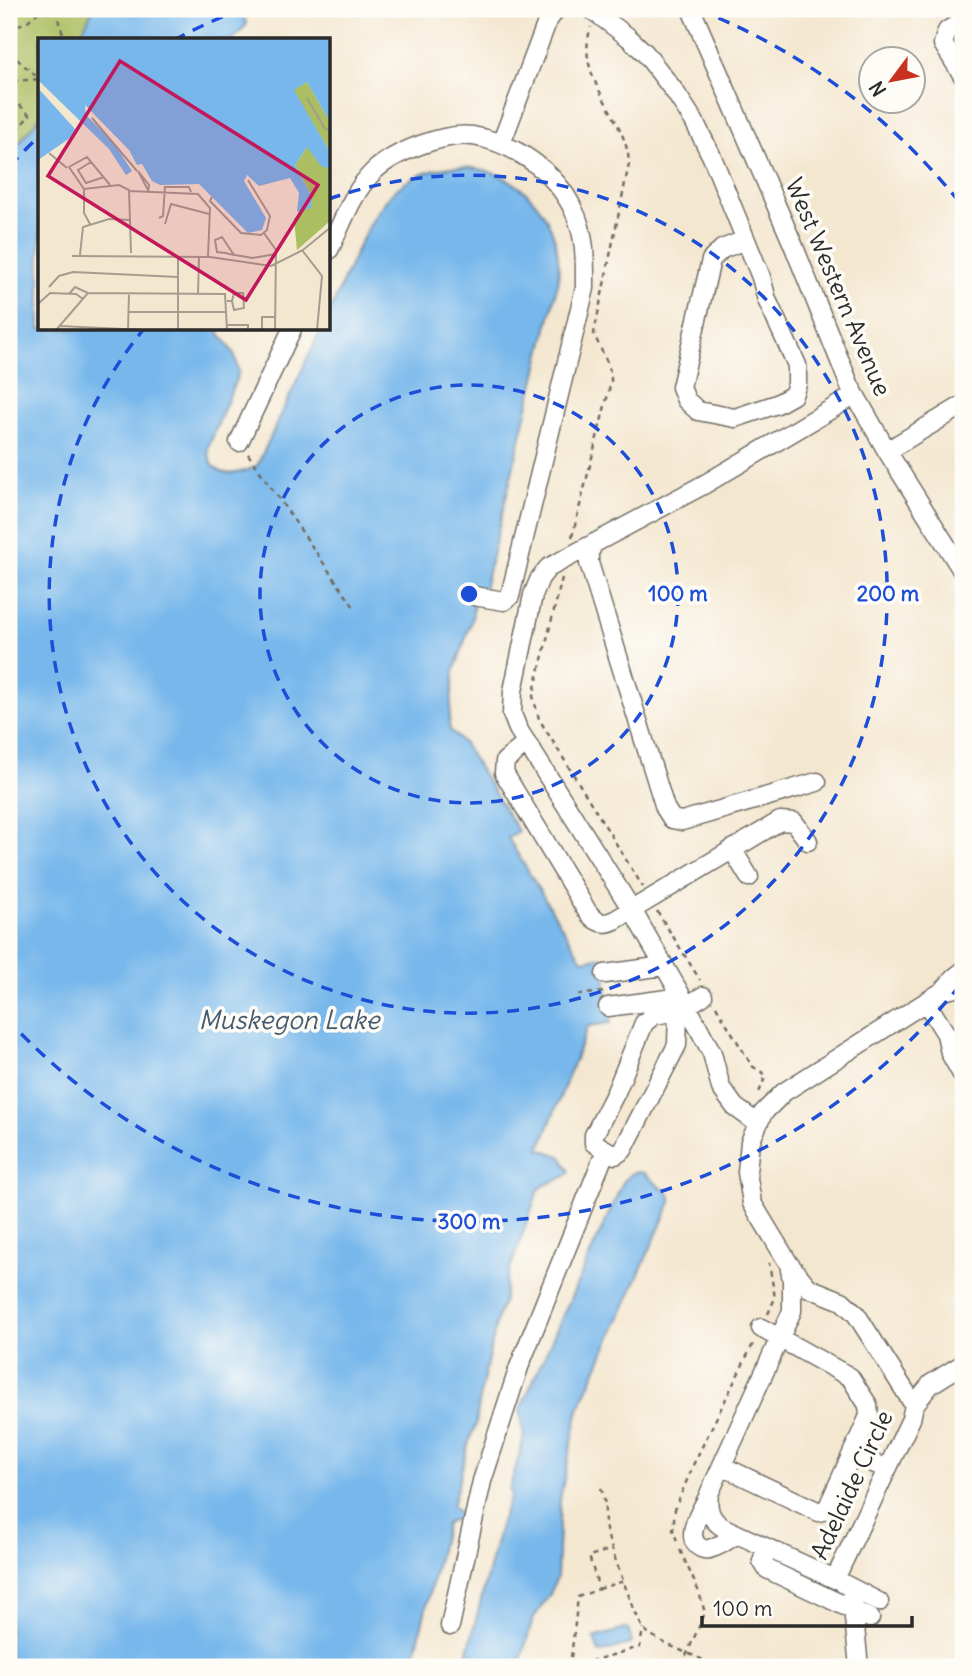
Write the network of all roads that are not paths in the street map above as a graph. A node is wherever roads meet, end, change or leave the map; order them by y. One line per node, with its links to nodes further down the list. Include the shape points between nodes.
1 (556, 9): 6 (street)
2 (591, 9): 7 (street, via 637,45 685,107 708,148)
3 (691, 9): 10 (street, West Western Avenue)
4 (963, 21): 5 (street, via 947,31 943,44)
5 (963, 76)
6 (501, 144): 8 (street, via 470,135 424,142 397,155 374,171 355,195); 16 (street, via 544,170 574,210 586,249 585,288 510,596 504,601)
7 (746, 240): 7 (street, via 722,249 711,260 681,387 693,407 729,418 784,401 793,395 797,384 796,360 767,300)
8 (331, 246)
9 (291, 331): 12 (street)
10 (855, 395): 13 (street, West Western Avenue); 14 (street)
11 (963, 405): 13 (street)
12 (239, 442)
13 (887, 451): 15 (street, West Western Avenue)
14 (594, 543): 17 (street, via 548,568 533,595 512,705 514,721); 18 (street, via 589,558 593,575 672,819 682,821)
15 (963, 572)
16 (474, 596)
17 (527, 743): 22 (street); 22 (street, via 505,761 504,773 587,911 594,920 607,923)
18 (817, 782)
19 (808, 841): 20 (street, via 797,824 785,820)
20 (732, 849): 21 (street); 22 (street)
21 (749, 877)
22 (632, 910): 23 (street)
23 (664, 966): 29 (street); 29 (street, via 607,991)
24 (963, 971): 26 (street, Adelaide Circle)
25 (963, 986): 26 (street, Adelaide Circle)
26 (943, 991): 28 (street, Adelaide Circle)
27 (703, 996): 29 (street)
28 (926, 1002): 30 (street, via 946,1034); 31 (street, Adelaide Circle, via 784,1092)
29 (682, 1004): 31 (street, via 712,1054 721,1088 735,1107); 32 (street, via 677,1045 634,1128 619,1154); 32 (street, via 649,1018 640,1030 594,1135 594,1143)
30 (963, 1076)
31 (757, 1123): 33 (street, Adelaide Circle, via 748,1150 750,1197)
32 (606, 1150): 48 (street, via 516,1377 482,1482)
33 (789, 1264): 34 (street, Adelaide Circle, via 809,1288); 35 (street, Adelaide Circle)
34 (826, 1295): 35 (street, via 805,1300); 39 (street, Adelaide Circle, via 856,1314)
35 (791, 1313): 37 (street, Adelaide Circle)
36 (761, 1328): 37 (street)
37 (780, 1339): 40 (street, via 853,1380 870,1413); 41 (street, Adelaide Circle)
38 (963, 1364): 39 (street, via 931,1384)
39 (914, 1405): 42 (street, Adelaide Circle)
40 (852, 1454): 41 (street, via 821,1512); 42 (street)
41 (722, 1466): 43 (street, Adelaide Circle)
42 (887, 1469): 46 (street, Adelaide Circle)
43 (709, 1494): 44 (street, Adelaide Circle, via 713,1519); 44 (street, via 694,1528 696,1544 710,1549)
44 (737, 1534): 45 (street, Adelaide Circle)
45 (766, 1549): 46 (street, Adelaide Circle); 47 (street, via 762,1561 767,1569)
46 (843, 1583): 47 (street); 47 (street, via 875,1610)
47 (853, 1610): 49 (street)
48 (450, 1626)
49 (859, 1667)

